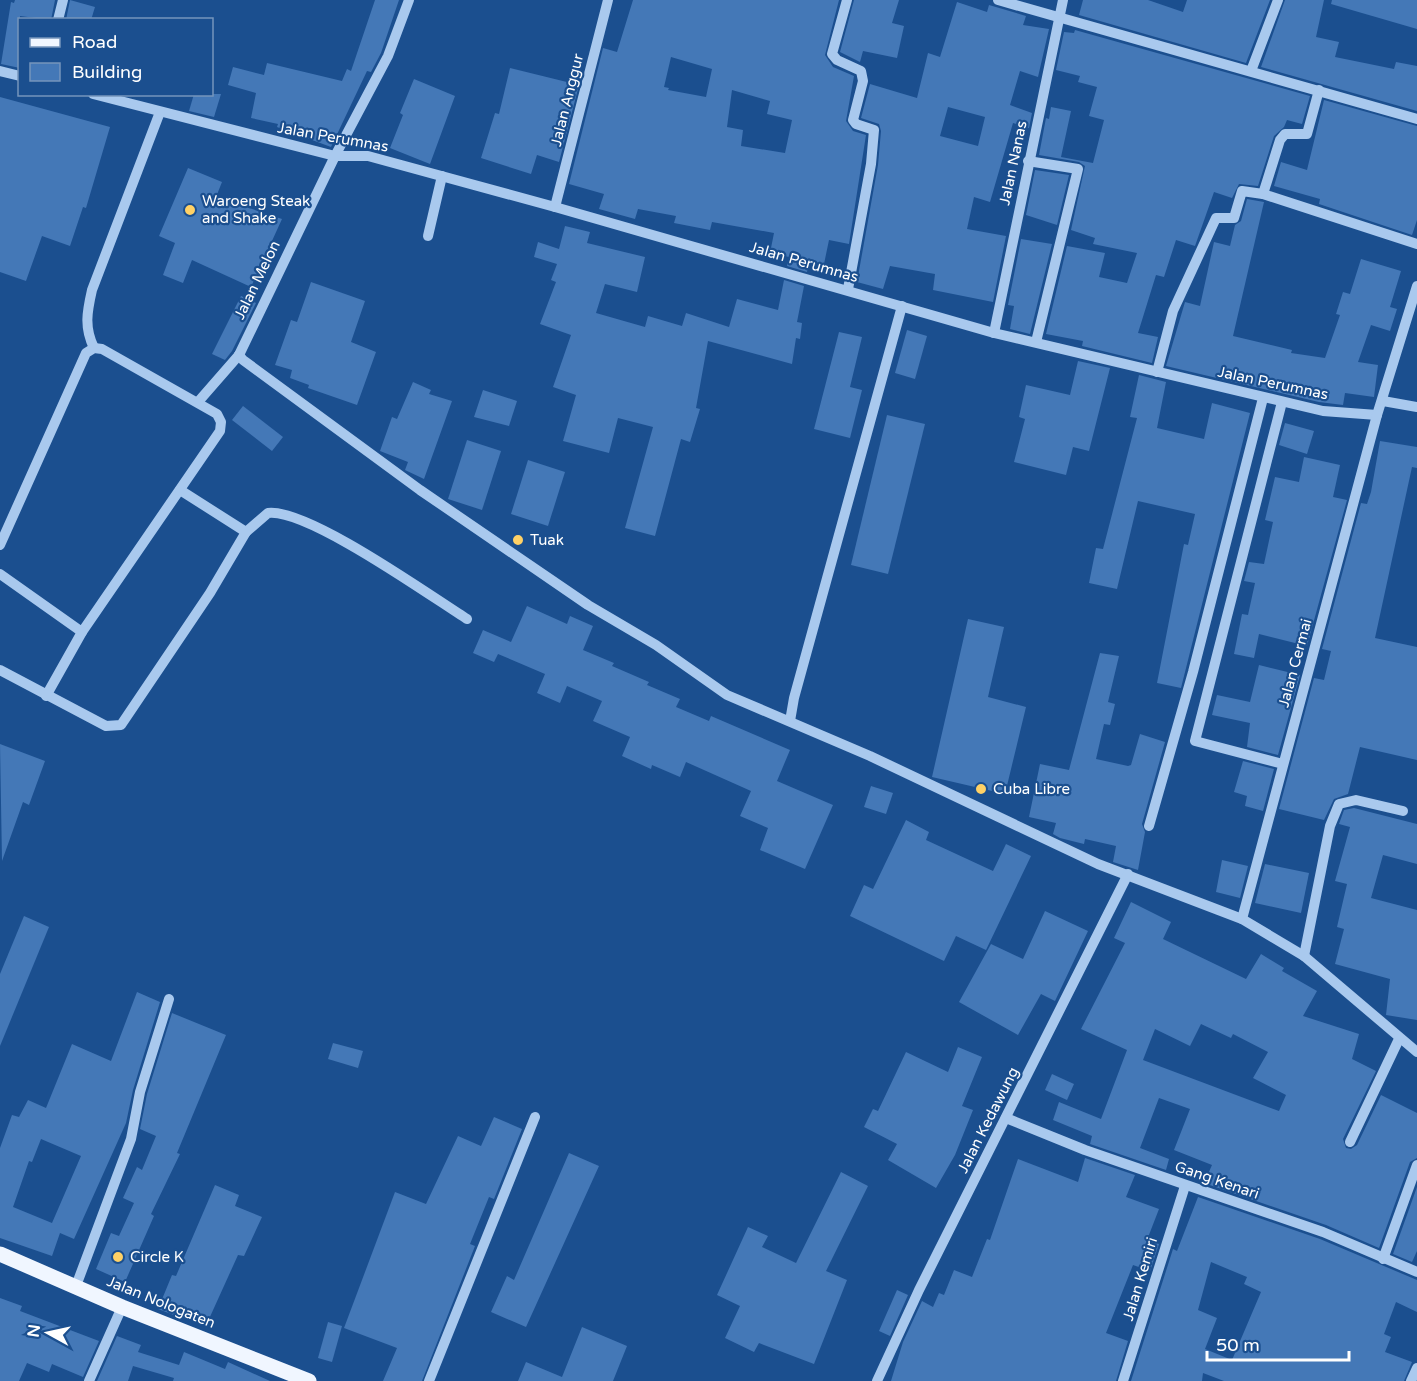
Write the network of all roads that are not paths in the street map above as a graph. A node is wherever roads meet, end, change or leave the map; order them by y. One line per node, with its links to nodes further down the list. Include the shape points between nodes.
1 (63, 0): 9 (street)
2 (409, 0): 17 (street, Jalan Melon, via 388,56)
3 (608, 0): 21 (street, Jalan Anggur)
4 (847, 0): 25 (street, via 832,54 861,71 863,81 853,120 874,130)
5 (998, 0): 8 (street)
6 (1063, 0): 8 (street, Jalan Nanas)
7 (1278, 0): 11 (street)
8 (1059, 17): 11 (street); 18 (street, Jalan Nanas)
9 (58, 18)
10 (0, 71): 12 (street)
11 (1251, 71): 13 (street)
12 (18, 76)
13 (1319, 90): 16 (street); 20 (street, via 1306,134 1285,134 1281,140)
14 (100, 96): 15 (street, Jalan Perumnas)
15 (160, 112): 17 (street, Jalan Perumnas); 29 (street, via 92,290 86,331)
16 (1417, 119)
17 (335, 156): 19 (street, Jalan Perumnas, via 368,156); 30 (street, Jalan Melon)
18 (1028, 161): 27 (street, Jalan Nanas); 28 (street, via 1078,169)
19 (442, 176): 21 (street, Jalan Perumnas); 22 (street)
20 (1263, 194): 23 (street); 31 (street, via 1242,191 1234,218 1216,218 1173,311)
21 (555, 207): 25 (street, Jalan Perumnas)
22 (428, 236)
23 (1417, 244)
24 (1417, 286): 33 (street)
25 (848, 290): 26 (street, Jalan Perumnas)
26 (902, 306): 27 (street, Jalan Perumnas); 46 (street)
27 (994, 333): 28 (street, Jalan Perumnas)
28 (1036, 342): 31 (street, Jalan Perumnas)
29 (94, 348): 34 (street); 40 (street, via 86,354)
30 (239, 355): 34 (street, Jalan Melon); 46 (street, via 420,490 588,605 656,645 727,695)
31 (1157, 372): 32 (street, Jalan Perumnas)
32 (1263, 398): 35 (street, Jalan Perumnas); 49 (street, via 1193,672)
33 (1383, 401): 36 (street); 37 (street)
34 (198, 402): 38 (street, via 217,414 220,431)
35 (1282, 402): 37 (street, Jalan Perumnas, via 1323,411); 47 (street, via 1195,741)
36 (1417, 407)
37 (1377, 415): 47 (street, Jalan Cermai)
38 (180, 490): 39 (street); 43 (street)
39 (246, 532): 42 (street, via 268,513 297,517); 45 (street, via 121,725 106,726)
40 (0, 545)
41 (0, 574): 43 (street)
42 (467, 619)
43 (82, 632): 45 (street)
44 (0, 670): 45 (street)
45 (46, 696)
46 (790, 721): 50 (street, via 1098,864)
47 (1283, 764): 51 (street, Jalan Cermai)
48 (1403, 811): 52 (street, via 1356,800 1339,804 1325,848)
49 (1149, 825)
50 (1128, 874): 51 (street); 57 (street, Jalan Kedawung)
51 (1242, 919): 52 (street)
52 (1304, 956): 54 (street)
53 (169, 999): 64 (street, via 140,1092 131,1139)
54 (1400, 1039): 55 (street); 58 (street)
55 (1417, 1052)
56 (535, 1117): 69 (street)
57 (1006, 1118): 60 (street, Gang Kenari); 70 (street, Jalan Kedawung)
58 (1350, 1142)
59 (1417, 1165): 62 (street)
60 (1185, 1186): 62 (street, Gang Kenari, via 1323,1232); 71 (street, Jalan Kemiri)
61 (0, 1254): 64 (main road, Jalan Nologaten)
62 (1383, 1259): 63 (street, Gang Kenari)
63 (1417, 1272)
64 (76, 1286): 65 (main road, Jalan Nologaten)
65 (122, 1307): 67 (street); 68 (main road, Jalan Nologaten)
66 (1417, 1368): 72 (street)
67 (89, 1381)
68 (309, 1381)
69 (429, 1381)
70 (877, 1381)
71 (1123, 1381)
72 (1411, 1381)

